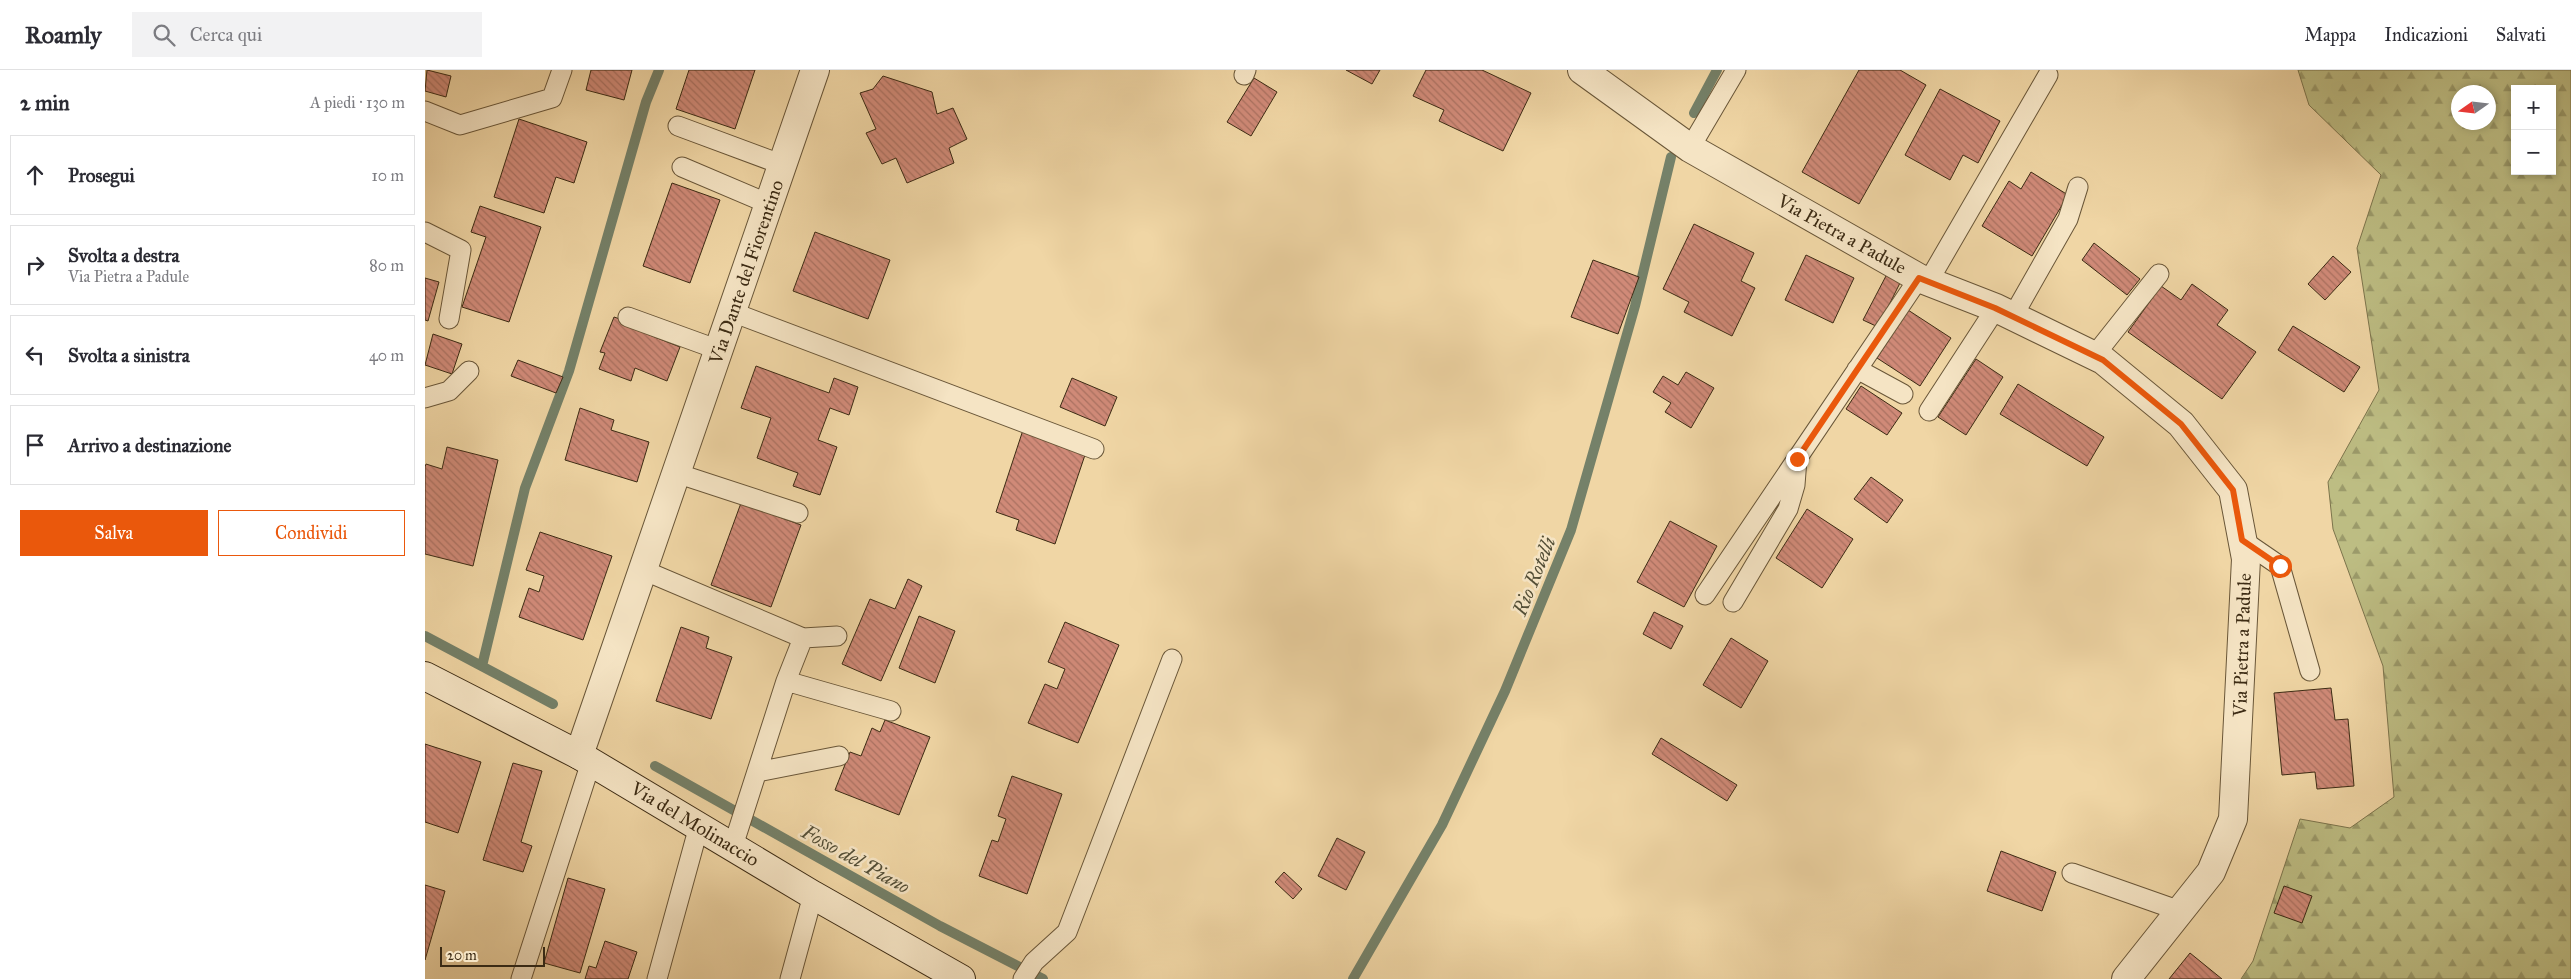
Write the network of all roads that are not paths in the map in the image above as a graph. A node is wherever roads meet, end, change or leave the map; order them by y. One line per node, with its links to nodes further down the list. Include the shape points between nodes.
1 (562, 70): 6 (lane, via 552,98 460,125)
2 (815, 70): 9 (street, Via Dante del Fiorentino)
3 (1582, 70): 8 (street, Via Pietra a Padule)
4 (1736, 70): 8 (lane)
5 (2047, 75): 15 (lane)
6 (427, 117)
7 (678, 126): 9 (lane)
8 (1690, 148): 15 (street, Via Pietra a Padule)
9 (783, 165): 12 (street, Via Dante del Fiorentino)
10 (681, 167): 12 (lane)
11 (2079, 187): 17 (lane, via 2068,219)
12 (769, 204): 16 (street, Via Dante del Fiorentino)
13 (425, 232): 19 (lane, via 461,250)
14 (2159, 274): 21 (lane)
15 (1924, 280): 17 (street, Via Pietra a Padule); 22 (lane)
16 (732, 312): 20 (street, Via Dante del Fiorentino); 27 (lane)
17 (2004, 312): 21 (street, Via Pietra a Padule); 26 (lane)
18 (628, 317): 20 (lane)
19 (449, 319)
20 (719, 350): 29 (street, Via Dante del Fiorentino)
21 (2094, 356): 31 (street, Via Pietra a Padule, via 2181,424 2233,490)
22 (1857, 369): 24 (lane); 28 (lane)
23 (469, 371): 25 (lane, via 449,391)
24 (1903, 394)
25 (425, 398)
26 (1929, 411)
27 (1094, 449)
28 (1797, 459): 33 (lane); 34 (lane, via 1795,485 1787,509)
29 (676, 473): 30 (lane); 32 (street, Via Dante del Fiorentino)
30 (798, 513)
31 (2242, 540): 38 (lane, via 2280,566); 49 (street, Via Pietra a Padule, via 2246,558 2233,819 2211,872)
32 (643, 570): 36 (lane); 43 (street, Via Dante del Fiorentino)
33 (1705, 595)
34 (1733, 602)
35 (837, 636): 36 (lane)
36 (803, 638): 40 (lane)
37 (1172, 659): 54 (lane, via 1067,932 1034,962)
38 (2310, 671)
39 (425, 676): 43 (street, Via del Molinaccio)
40 (786, 681): 41 (lane); 44 (lane)
41 (891, 711)
42 (839, 756): 44 (lane)
43 (585, 758): 45 (street, Via del Molinaccio); 50 (lane, Via Dante del Fiorentino)
44 (757, 772): 46 (lane)
45 (699, 826): 46 (street, Via del Molinaccio); 51 (lane)
46 (735, 839): 48 (street, Via del Molinaccio)
47 (2072, 873): 49 (lane)
48 (813, 895): 52 (lane); 53 (street, Via del Molinaccio)
49 (2180, 911): 55 (street, Via Pietra a Padule)
50 (521, 979)
51 (657, 979)
52 (790, 979)
53 (961, 979)
54 (1023, 979)
55 (2126, 979)

